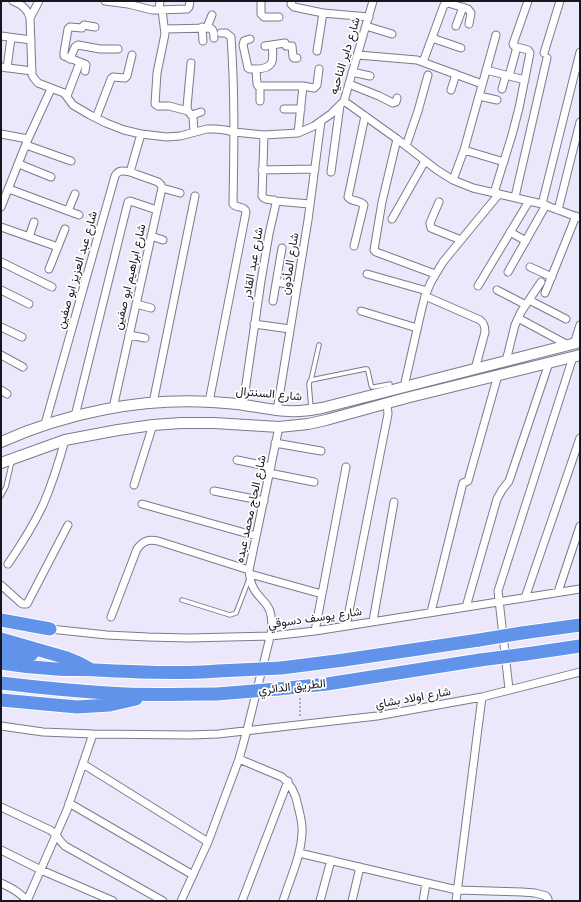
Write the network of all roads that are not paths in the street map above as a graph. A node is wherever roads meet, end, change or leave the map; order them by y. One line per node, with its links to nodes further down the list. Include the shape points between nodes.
1 (13, 1): 18 (street, via 29,12)
2 (39, 1): 18 (street)
3 (105, 1): 11 (street)
4 (160, 1): 14 (street)
5 (190, 1): 14 (street, via 187,9)
6 (261, 1): 19 (street, via 261,14 264,17)
7 (292, 1): 12 (street, via 294,7)
8 (374, 1): 17 (street, شارع داير الناحيه)
9 (528, 1): 36 (street, via 513,44)
10 (560, 1): 107 (street, via 545,56)
11 (129, 3): 14 (street)
12 (303, 5): 15 (street)
13 (463, 7): 20 (street, via 471,11); 22 (street); 32 (street, via 448,3 444,5)
14 (160, 10): 25 (street)
15 (323, 13): 17 (street); 39 (street)
16 (212, 15): 24 (street)
17 (369, 17): 21 (street, شارع داير الناحيه)
18 (30, 18): 34 (street)
19 (279, 18)
20 (469, 24)
21 (366, 26): 27 (street); 41 (street, شارع داير الناحيه)
22 (456, 26)
23 (95, 27): 44 (street, via 84,25 82,28 68,28 64,54)
24 (205, 27): 25 (street); 31 (street, via 214,31); 35 (street)
25 (164, 29): 76 (street, via 155,104)
26 (221, 33): 82 (street, via 230,35 231,38)
27 (392, 34)
28 (496, 35): 51 (street)
29 (1, 36): 30 (street)
30 (11, 38): 34 (street); 48 (street)
31 (214, 38)
32 (432, 38): 37 (street); 46 (street)
33 (250, 39): 49 (street, via 244,41 243,45 248,68)
34 (31, 40): 52 (street)
35 (203, 41)
36 (517, 47): 58 (street); 59 (street, via 530,52)
37 (461, 48)
38 (118, 49): 44 (street, via 78,45)
39 (317, 51)
40 (580, 52): 113 (street)
41 (358, 54): 46 (street); 54 (street, شارع داير الناحيه)
42 (132, 55): 78 (street, via 127,76 111,79)
43 (297, 58): 49 (street, via 293,57 291,46 286,46 285,43 269,45 273,61 268,67)
44 (70, 59): 45 (street)
45 (80, 62): 53 (street, via 86,64); 67 (street)
46 (423, 62): 55 (street)
47 (191, 63): 76 (street, via 187,107)
48 (4, 68): 52 (street)
49 (256, 69): 63 (street, via 257,84)
50 (319, 69): 62 (street, via 317,86)
51 (486, 70): 58 (street); 61 (street)
52 (32, 71): 64 (street, شارع داير الناحيه, via 38,83)
53 (85, 71)
54 (352, 72): 57 (street); 60 (street, شارع داير الناحيه)
55 (456, 74): 61 (street); 66 (street)
56 (428, 75): 89 (street)
57 (370, 76)
58 (508, 76): 59 (street); 65 (street)
59 (525, 80): 93 (street)
60 (349, 84): 69 (street, via 393,103); 72 (street, شارع داير الناحيه)
61 (482, 84): 68 (street)
62 (303, 86): 63 (street); 74 (street)
63 (260, 87): 71 (street)
64 (51, 89): 67 (street, شارع داير الناحيه); 88 (street)
65 (502, 89)
66 (451, 90)
67 (67, 96): 78 (street, شارع داير الناحيه, via 73,105)
68 (479, 96): 70 (street); 90 (street)
69 (397, 98)
70 (497, 100)
71 (260, 101)
72 (342, 103): 77 (street); 79 (street, شارع داير الناحيه); 98 (street)
73 (284, 109): 74 (street)
74 (301, 109): 83 (street)
75 (201, 112): 76 (street)
76 (190, 113): 81 (street, via 193,117)
77 (364, 116): 87 (street); 129 (street, via 348,196 350,200 364,205)
78 (96, 118): 85 (street, شارع داير الناحيه)
79 (321, 121): 83 (street, شارع داير الناحيه); 95 (street, شارع المأذون)
80 (580, 122): 115 (street)
81 (194, 132): 82 (street, شارع داير الناحيه, via 216,129); 85 (street, شارع داير الناحيه, via 167,137)
82 (234, 132): 86 (street, شارع داير الناحيه); 176 (street, via 233,204 244,208 246,212)
83 (298, 133): 86 (street, شارع داير الناحيه)
84 (1, 134): 88 (street)
85 (141, 134): 97 (street)
86 (264, 135): 96 (street)
87 (397, 139): 89 (street); 137 (street, via 374,250)
88 (27, 142): 91 (street); 94 (street)
89 (406, 146): 92 (street)
90 (464, 150): 93 (street); 100 (street)
91 (71, 161)
92 (425, 161): 100 (street); 119 (street)
93 (504, 162): 105 (street)
94 (19, 164): 99 (street); 102 (street)
95 (315, 169): 96 (street); 112 (street, شارع المأذون)
96 (262, 170): 109 (street, via 262,196 266,200)
97 (130, 172): 101 (street, via 158,182); 185 (street, شارع عبد العزيز ابو صفين, via 123,170 116,173)
98 (331, 172)
99 (51, 177)
100 (453, 180): 105 (street)
101 (162, 188): 103 (street); 114 (street, شارع ابراهيم ابو صفين)
102 (9, 189): 111 (street); 116 (street)
103 (180, 193)
104 (75, 194): 116 (street)
105 (497, 194): 107 (street); 127 (street)
106 (195, 196): 177 (street)
107 (515, 197): 108 (street)
108 (528, 200): 113 (street); 123 (street)
109 (275, 201): 112 (street); 156 (street, شارع عبد القادر)
110 (439, 202): 127 (street, via 430,224 432,228)
111 (2, 204)
112 (310, 204): 141 (street, شارع المأذون)
113 (544, 205): 115 (street); 128 (street)
114 (157, 210): 124 (street, شارع ابراهيم ابو صفين); 184 (street, via 128,202)
115 (558, 210): 118 (street)
116 (68, 211): 117 (street)
117 (78, 215)
118 (578, 217): 138 (street)
119 (392, 219)
120 (34, 222): 125 (street)
121 (1, 227): 125 (street)
122 (65, 229): 130 (street)
123 (510, 232): 128 (street); 142 (street)
124 (151, 236): 126 (street); 151 (street, شارع ابراهيم ابو صفين)
125 (29, 237): 130 (street)
126 (163, 240)
127 (460, 240): 137 (street)
128 (526, 241): 135 (street)
129 (354, 246)
130 (58, 247): 134 (street)
131 (282, 248): 139 (street)
132 (1, 262): 143 (street)
133 (530, 267): 138 (street)
134 (50, 269)
135 (508, 272)
136 (368, 274): 147 (street)
137 (435, 274): 147 (street)
138 (552, 277): 146 (street)
139 (277, 282): 141 (street); 148 (street)
140 (541, 282): 149 (street)
141 (297, 286): 160 (street, شارع المأذون)
142 (478, 286)
143 (52, 287)
144 (1, 290): 150 (street)
145 (497, 290): 149 (street)
146 (545, 293)
147 (426, 294): 159 (street); 171 (street, via 480,320 485,326)
148 (273, 301)
149 (527, 303): 154 (street); 155 (street)
150 (29, 304)
151 (136, 304): 152 (street); 161 (street, شارع ابراهيم ابو صفين)
152 (151, 308)
153 (361, 311): 159 (street)
154 (518, 318): 164 (street); 168 (street)
155 (566, 319)
156 (254, 324): 160 (street); 179 (street, شارع عبد القادر)
157 (580, 325): 164 (street)
158 (1, 327): 162 (street)
159 (418, 328): 175 (street)
160 (290, 329): 181 (street, شارع المأذون)
161 (129, 334): 163 (street); 180 (street, شارع ابراهيم ابو صفين)
162 (22, 337)
163 (145, 338)
164 (574, 344): 168 (street, شارع السنترال)
165 (319, 345): 173 (lane)
166 (578, 356): 169 (street); 217 (street, via 499,585)
167 (2, 358): 170 (street)
168 (506, 361): 171 (street, شارع السنترال)
169 (548, 363): 172 (street); 218 (street, via 509,481 498,499)
170 (23, 366)
171 (475, 369): 175 (street, شارع السنترال)
172 (498, 375): 178 (street); 219 (street, via 468,481 463,483)
173 (312, 380): 174 (lane, via 367,369 372,387); 182 (lane, via 309,384)
174 (390, 384)
175 (404, 387): 182 (street, شارع السنترال)
176 (210, 402): 177 (street, شارع السنترال); 179 (street, شارع السنترال)
177 (153, 403): 180 (street, شارع السنترال)
178 (387, 403): 187 (street, via 326,420); 224 (street, via 388,414)
179 (243, 405): 181 (street, شارع السنترال)
180 (113, 408): 184 (street, شارع السنترال)
181 (277, 410): 183 (street, شارع السنترال)
182 (311, 410): 183 (street, شارع السنترال)
183 (290, 412): 187 (street)
184 (75, 416): 185 (street, شارع السنترال)
185 (45, 424): 191 (street, شارع السنترال)
186 (153, 425): 188 (street, via 214,423); 190 (street); 200 (street)
187 (290, 426): 188 (street)
188 (279, 427): 192 (street, شارع الحاج محمد عبده)
189 (580, 438): 215 (street)
190 (65, 440): 194 (street); 209 (street, via 56,473 43,505 27,536)
191 (1, 442)
192 (276, 443): 193 (street); 198 (street, شارع الحاج محمد عبده)
193 (321, 451)
194 (13, 458): 196 (street); 202 (lane, via 6,487)
195 (237, 460): 198 (street)
196 (1, 463)
197 (346, 467): 214 (street)
198 (270, 470): 199 (street); 203 (street, شارع الحاج محمد عبده)
199 (314, 482)
200 (134, 485)
201 (214, 491): 203 (street)
202 (1, 496)
203 (264, 501): 208 (street, شارع الحاج محمد عبده)
204 (394, 502): 222 (street)
205 (142, 504): 208 (street)
206 (68, 525): 211 (street, via 27,604 20,603)
207 (580, 526): 213 (street)
208 (256, 536): 210 (street, شارع الحاج محمد عبده)
209 (8, 564)
210 (250, 574): 214 (street); 216 (lane, via 236,613 230,615); 220 (street, via 158,541 146,541 137,549); 227 (street, شارع الحاج محمد عبده, via 255,592 268,606 271,614)
211 (1, 585)
212 (580, 589): 213 (street, شارع يوسف دسوقي)
213 (558, 592): 215 (street, شارع يوسف دسوقي)
214 (322, 594): 226 (street)
215 (525, 598): 217 (street, شارع يوسف دسوقي)
216 (182, 600)
217 (499, 602): 218 (street, شارع يوسف دسوقي); 236 (street)
218 (466, 607): 219 (street, شارع يوسف دسوقي)
219 (431, 612): 222 (street, شارع يوسف دسوقي)
220 (111, 617)
221 (1, 620): 225 (highway)
222 (373, 622): 224 (street, شارع يوسف دسوقي)
223 (580, 625): 233 (highway, الطريق الدائري, bridge, via 280,668 218,672)
224 (346, 626): 226 (street, شارع يوسف دسوقي)
225 (50, 629): 227 (street, شارع يوسف دسوقي, via 148,637)
226 (315, 630): 227 (street, شارع يوسف دسوقي)
227 (270, 636): 241 (street, شارع الحاج محمد عبده)
228 (1, 639): 231 (highway)
229 (580, 646): 237 (highway, الطريق الدائري, bridge, via 327,684 217,694)
230 (1, 650): 231 (highway)
231 (54, 654): 233 (highway, via 80,663)
232 (1, 663): 233 (highway, الطريق الدائري, via 57,670)
233 (91, 670)
234 (580, 672): 236 (street, شارع اولاد بشاي)
235 (1, 683): 237 (highway, الطريق الدائري, via 39,688)
236 (509, 689): 238 (street, شارع اولاد بشاي)
237 (158, 695): 239 (highway, via 110,705 78,707)
238 (482, 697): 241 (street, شارع اولاد بشاي, via 377,716); 258 (street)
239 (1, 700)
240 (1, 726): 242 (street, شارع اولاد بشاي, via 43,732)
241 (247, 730): 242 (street, شارع اولاد بشاي, via 190,735); 243 (street, شارع الحاج محمد عبده)
242 (93, 734): 244 (street)
243 (238, 759): 245 (street); 249 (street, شارع الحاج محمد عبده)
244 (83, 764): 246 (street); 249 (street)
245 (288, 781): 251 (street, via 297,801 302,823); 263 (street)
246 (70, 803): 248 (street); 255 (street)
247 (1, 807): 248 (street, via 47,828)
248 (56, 835): 254 (street); 261 (street, via 65,846)
249 (208, 842): 255 (street, شارع الحاج محمد عبده)
250 (1, 850): 254 (street)
251 (299, 853): 252 (street); 264 (street)
252 (331, 860): 253 (street); 265 (street)
253 (360, 867): 257 (street); 266 (street)
254 (41, 870): 259 (street); 260 (street)
255 (194, 875): 262 (street, شارع الحاج محمد عبده)
256 (1, 883): 259 (street, via 16,890)
257 (426, 883): 258 (street); 267 (street)
258 (457, 890): 268 (street); 269 (street, via 535,893 546,896)
259 (27, 901)
260 (113, 901)
261 (163, 901)
262 (181, 901)
263 (242, 901)
264 (283, 901)
265 (320, 901)
266 (352, 901)
267 (423, 901)
268 (456, 901)
269 (548, 901)

